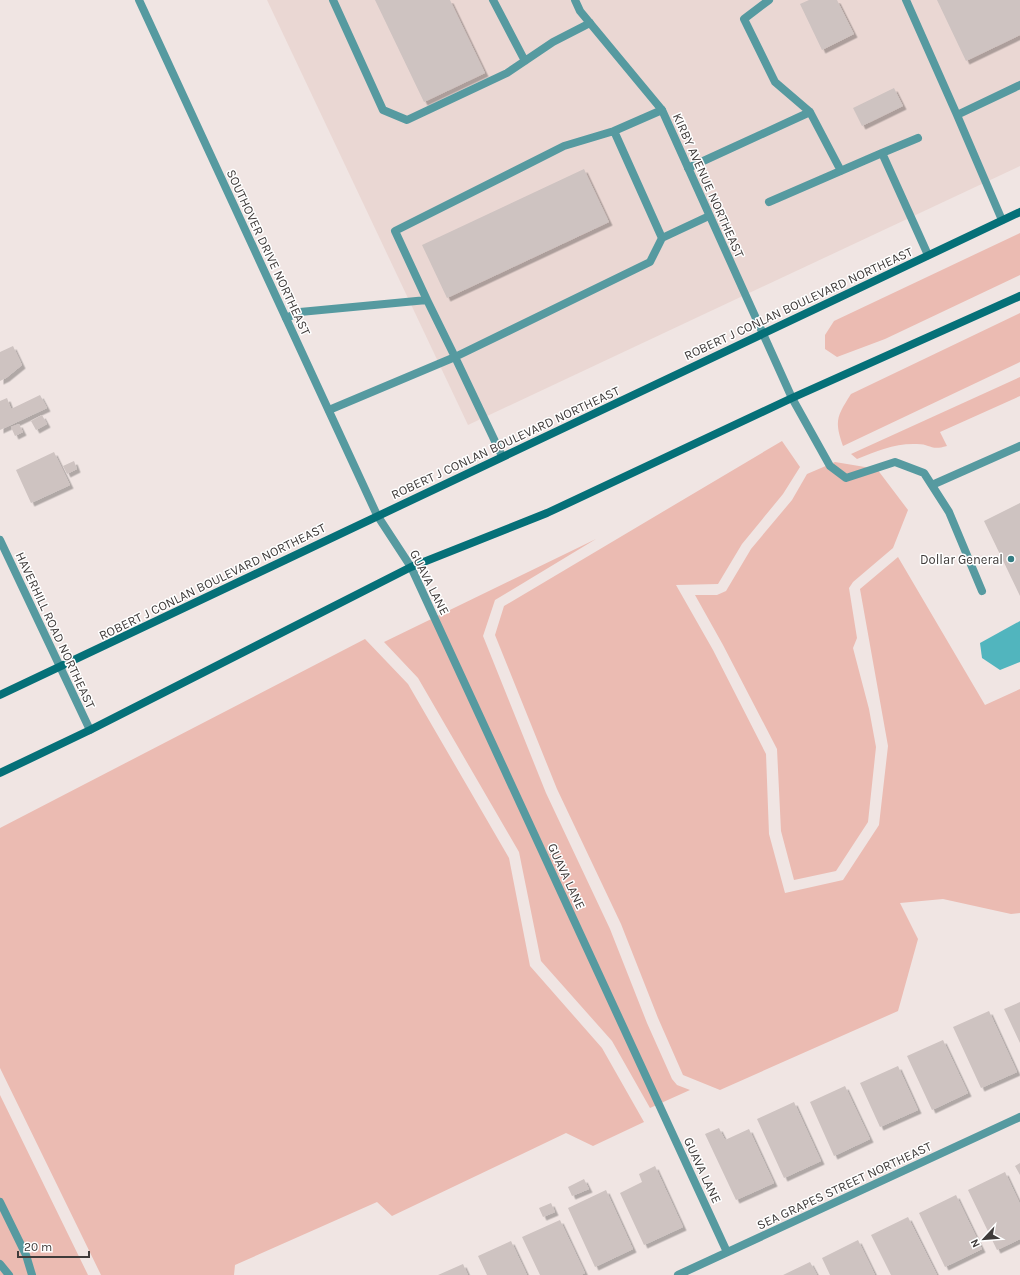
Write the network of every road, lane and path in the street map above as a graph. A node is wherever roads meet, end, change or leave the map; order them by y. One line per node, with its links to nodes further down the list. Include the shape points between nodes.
1 (139, 0): 26 (street, SOUTHOVER DRIVE NORTHEAST)
2 (333, 0): 8 (street, via 384,110 407,120 507,73)
3 (493, 0): 8 (street)
4 (575, 0): 7 (street, KIRBY AVENUE NORTHEAST)
5 (769, 0): 11 (street, via 744,19 775,82)
6 (906, 0): 12 (street)
7 (590, 23): 8 (street, via 553,42); 10 (street, KIRBY AVENUE NORTHEAST)
8 (525, 61)
9 (1020, 85): 12 (street)
10 (662, 110): 13 (street); 16 (street, KIRBY AVENUE NORTHEAST)
11 (810, 112): 16 (street); 17 (street)
12 (957, 115): 21 (street)
13 (614, 131): 22 (street); 25 (street, via 564,146 395,231)
14 (918, 138): 15 (street)
15 (882, 153): 17 (street); 23 (street)
16 (688, 168): 20 (street, KIRBY AVENUE NORTHEAST)
17 (841, 171): 18 (street)
18 (769, 202)
19 (1020, 212): 21 (main road, ROBERT J CONLAN BOULEVARD NORTHEAST)
20 (709, 216): 22 (street); 27 (street, KIRBY AVENUE NORTHEAST)
21 (1002, 220): 23 (main road, ROBERT J CONLAN BOULEVARD NORTHEAST)
22 (662, 238): 28 (street, via 650,262)
23 (928, 255): 27 (main road, ROBERT J CONLAN BOULEVARD NORTHEAST)
24 (1020, 296): 29 (main road)
25 (427, 300): 26 (street, via 300,312); 28 (street)
26 (286, 318): 30 (street, SOUTHOVER DRIVE NORTHEAST)
27 (762, 334): 29 (street, KIRBY AVENUE NORTHEAST); 32 (main road, ROBERT J CONLAN BOULEVARD NORTHEAST)
28 (455, 356): 30 (street); 32 (street)
29 (792, 398): 33 (street, KIRBY AVENUE NORTHEAST, via 830,466 846,478 895,462 924,473); 36 (main road, via 547,514)
30 (329, 410): 34 (street, SOUTHOVER DRIVE NORTHEAST)
31 (1020, 446): 33 (street)
32 (502, 456): 34 (main road, ROBERT J CONLAN BOULEVARD NORTHEAST)
33 (932, 485): 37 (street, via 949,512)
34 (377, 515): 36 (street, GUAVA LANE); 38 (main road, ROBERT J CONLAN BOULEVARD NORTHEAST)
35 (0, 540): 38 (street, HAVERHILL ROAD NORTHEAST)
36 (411, 567): 40 (main road); 44 (street, GUAVA LANE)
37 (982, 591)
38 (60, 666): 39 (main road, ROBERT J CONLAN BOULEVARD NORTHEAST); 40 (street, HAVERHILL ROAD NORTHEAST)
39 (0, 695)
40 (90, 730): 41 (main road)
41 (0, 773)
42 (1020, 1117): 44 (street, SEA GRAPES STREET NORTHEAST)
43 (0, 1202): 47 (street, via 26,1255)
44 (728, 1252): 48 (street, SEA GRAPES STREET NORTHEAST)
45 (0, 1264): 46 (street)
46 (9, 1275)
47 (32, 1275)
48 (678, 1275)

